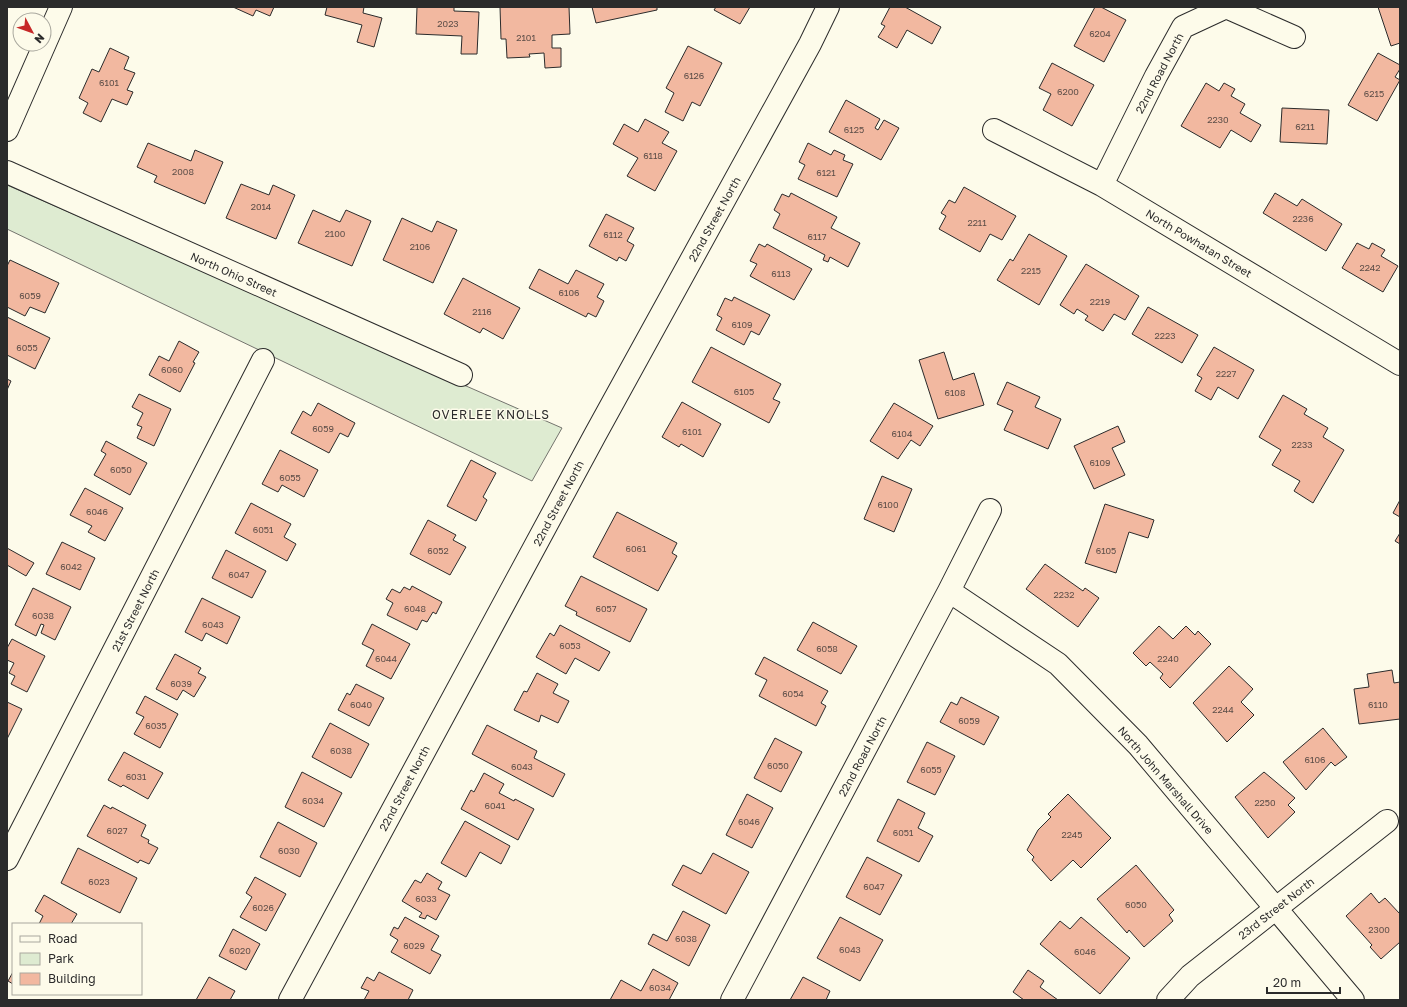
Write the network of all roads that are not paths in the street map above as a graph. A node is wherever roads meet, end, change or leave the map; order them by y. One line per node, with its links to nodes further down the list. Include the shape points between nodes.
1 (61, 7): 4 (street)
2 (828, 7): 16 (street, 22nd Street North)
3 (1294, 37): 7 (street, 22nd Road North, via 1226,7 1183,27)
4 (7, 130)
5 (994, 130): 7 (street, North Powhatan Street)
6 (7, 172): 10 (street, North Ohio Street)
7 (1102, 185): 9 (street, North Powhatan Street)
8 (263, 360): 14 (street, 21st Street North)
9 (1400, 364)
10 (461, 375)
11 (990, 510): 12 (street, 22nd Road North)
12 (949, 591): 15 (street, North John Marshall Drive, via 1058,664 1138,745); 17 (street, 22nd Road North)
13 (1387, 820): 15 (street, 23rd Street North)
14 (7, 859)
15 (1275, 909): 18 (street, 23rd Street North, via 1190,976); 19 (street, North John Marshall Drive)
16 (290, 1000)
17 (732, 1000)
18 (1168, 1000)
19 (1353, 1000)

